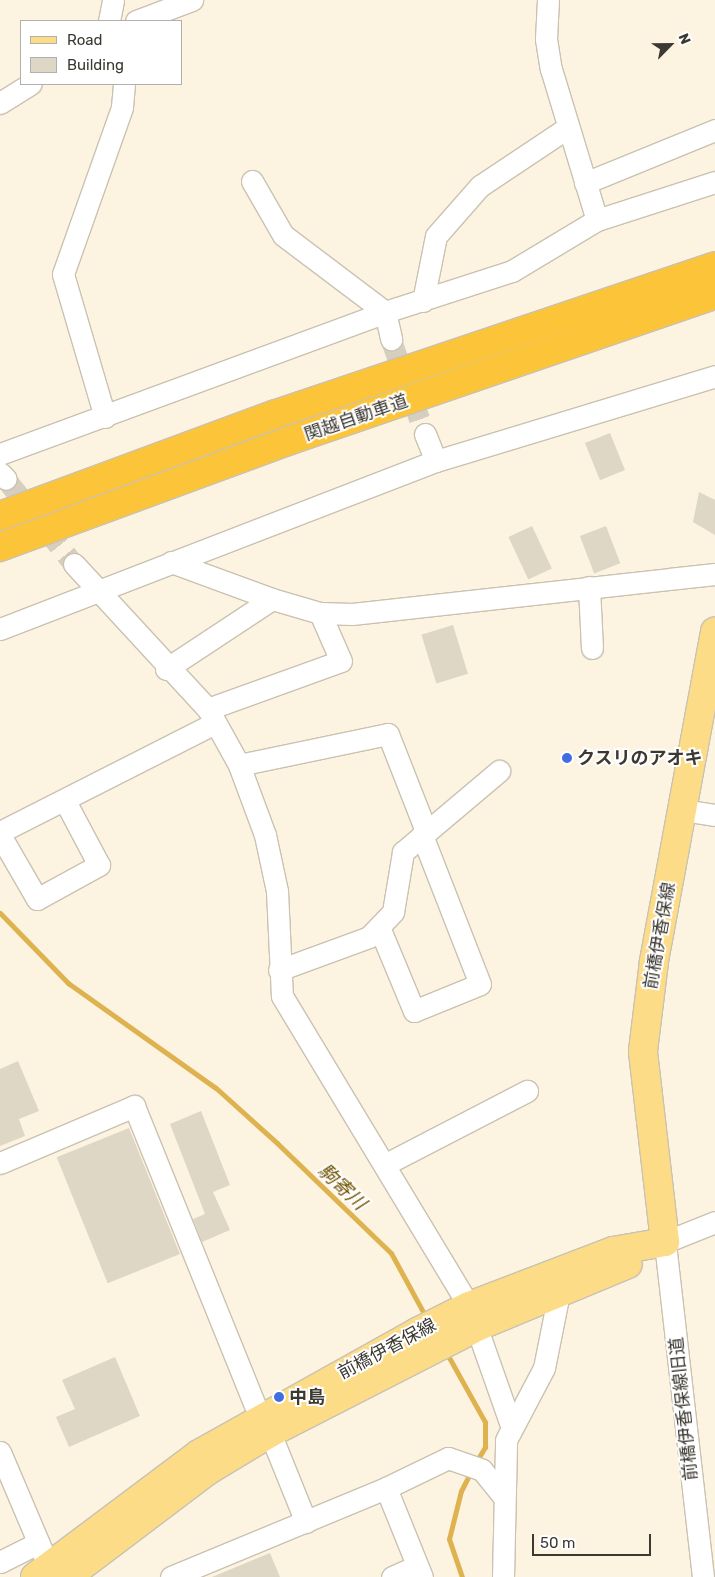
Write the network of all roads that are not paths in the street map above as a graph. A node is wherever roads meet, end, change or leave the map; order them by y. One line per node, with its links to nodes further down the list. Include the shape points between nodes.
1 (113, 0): 4 (street)
2 (192, 0): 5 (street)
3 (548, 0): 9 (street, via 547,50)
4 (109, 20)
5 (139, 20)
6 (28, 85): 8 (street)
7 (124, 85): 21 (street, via 122,107 63,274)
8 (0, 103)
9 (567, 128): 13 (street); 17 (street, via 480,186 436,236)
10 (715, 130): 13 (street)
11 (252, 181): 18 (street, via 283,235)
12 (715, 182): 14 (street)
13 (585, 183): 14 (street)
14 (597, 220): 17 (street, via 512,271)
15 (715, 266): 25 (highway, 関越自動車道, via 285,411)
16 (715, 295): 26 (highway, 関越自動車道, via 288,442)
17 (424, 301): 18 (street)
18 (385, 312): 19 (street); 21 (street)
19 (391, 339)
20 (715, 376): 24 (street)
21 (105, 417): 23 (street)
22 (425, 434): 24 (street)
23 (0, 454)
24 (436, 461): 27 (street)
25 (0, 516)
26 (0, 547)
27 (171, 562): 31 (street); 32 (street)
28 (74, 564): 31 (street)
29 (715, 574): 30 (street)
30 (589, 587): 33 (street, via 352,614); 36 (street)
31 (95, 590): 34 (street); 37 (street)
32 (272, 599): 33 (street); 37 (street)
33 (320, 612): 38 (street, via 341,661)
34 (0, 629)
35 (714, 640): 42 (main road, 前橋伊香保線)
36 (592, 648)
37 (166, 669): 38 (street)
38 (210, 716): 39 (street); 41 (street)
39 (239, 765): 45 (street, via 388,734); 47 (street, via 265,835 277,891)
40 (499, 771): 45 (street)
41 (65, 801): 44 (street); 44 (street, via 99,865 38,899)
42 (684, 810): 43 (street); 52 (main road, 前橋伊香保線, via 654,962 643,1051)
43 (715, 815)
44 (0, 833)
45 (424, 833): 46 (street, via 403,852 393,912); 46 (street, via 480,984 414,1011)
46 (379, 927): 47 (street, via 369,937)
47 (279, 970): 50 (street, via 282,996)
48 (527, 1091): 50 (street)
49 (0, 1163): 56 (street, via 134,1106)
50 (386, 1164): 54 (street)
51 (715, 1222): 52 (street)
52 (665, 1242): 53 (main road, 前橋伊香保線, via 622,1268); 54 (main road, 前橋伊香保線, via 613,1251); 69 (street, 前橋伊香保線旧道)
53 (559, 1293): 54 (main road, 前橋伊香保線); 57 (street, via 544,1368)
54 (474, 1316): 55 (main road, 前橋伊香保線); 57 (street)
55 (434, 1336): 58 (main road, 前橋伊香保線); 64 (main road, 前橋伊香保線, via 199,1454)
56 (255, 1406)
57 (511, 1425): 61 (street)
58 (270, 1433): 62 (street); 64 (main road, 前橋伊香保線)
59 (0, 1452): 64 (street)
60 (386, 1488): 61 (street, via 448,1458 482,1470); 62 (street); 65 (street)
61 (502, 1495): 68 (street)
62 (306, 1522): 66 (street)
63 (0, 1562): 64 (street)
64 (48, 1568)
65 (419, 1572): 67 (street)
66 (171, 1577)
67 (392, 1577)
68 (503, 1577)
69 (702, 1577)

